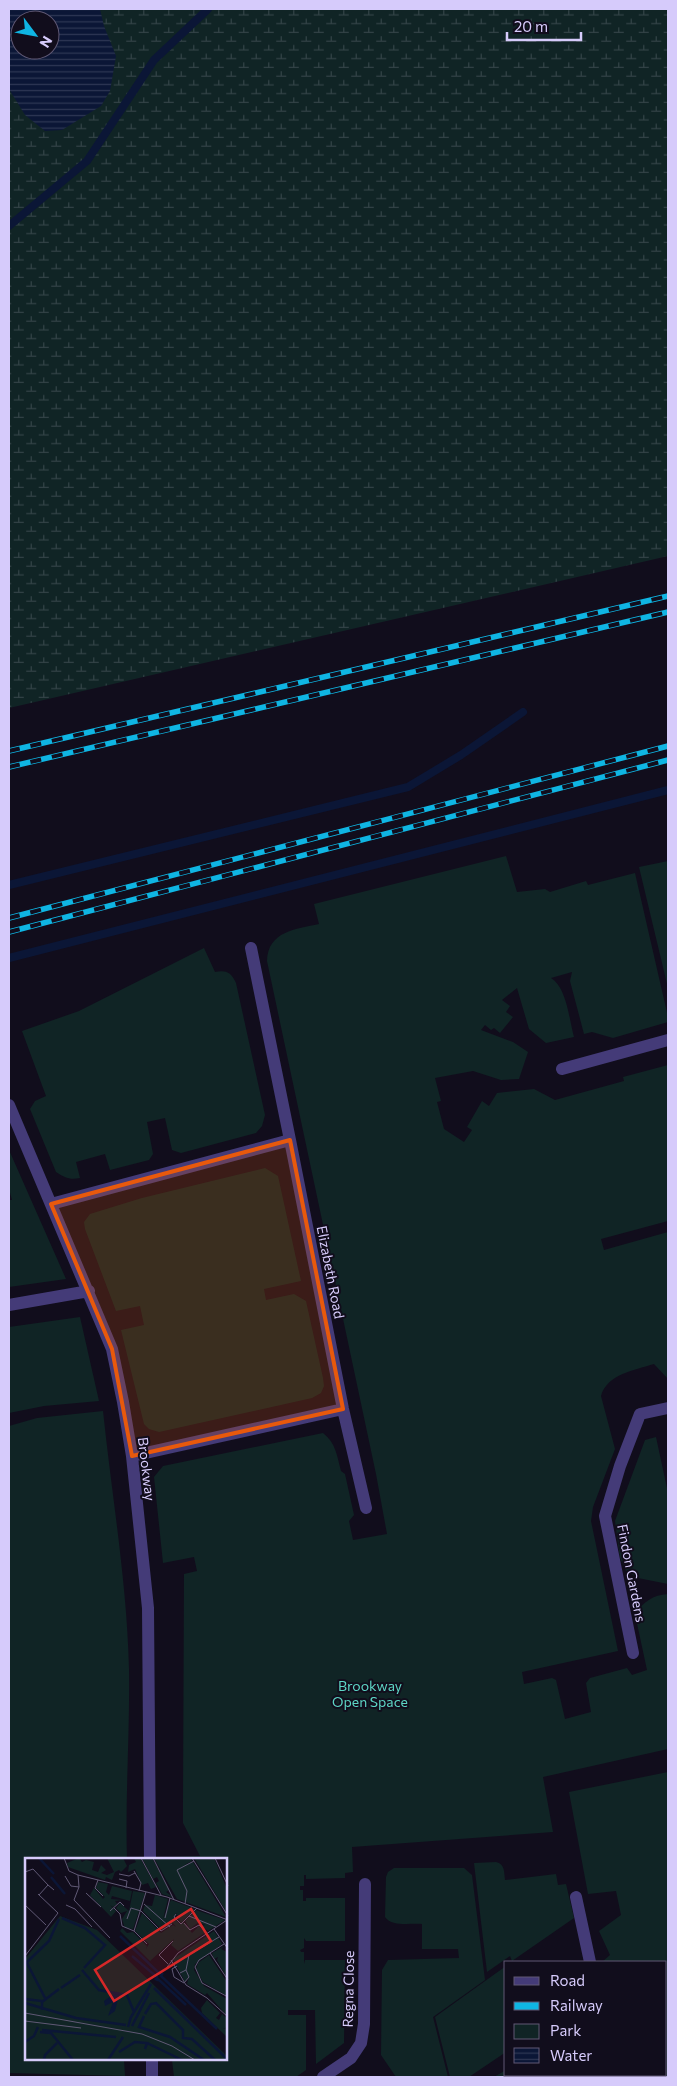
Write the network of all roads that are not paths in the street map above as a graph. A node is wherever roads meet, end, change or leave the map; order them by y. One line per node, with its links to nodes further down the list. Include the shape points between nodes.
1 (251, 948): 5 (street, Elizabeth Road)
2 (668, 1040): 3 (street)
3 (562, 1069)
4 (9, 1105): 6 (street, Brookway)
5 (290, 1140): 6 (street); 10 (street, Elizabeth Road)
6 (51, 1204): 7 (street, Brookway)
7 (89, 1291): 8 (street); 11 (street, Brookway, via 112,1349)
8 (9, 1305)
9 (668, 1408): 13 (street, Findon Gardens, via 640,1414 605,1516)
10 (343, 1410): 11 (street); 12 (street, Elizabeth Road)
11 (132, 1456): 14 (street, Brookway, via 148,1608)
12 (366, 1508)
13 (633, 1653)
14 (150, 1858)
15 (364, 1884): 20 (street, Regna Close, via 364,2024 361,2043 351,2058)
16 (576, 1897): 17 (street)
17 (590, 1961)
18 (152, 2061): 19 (street)
19 (152, 2077)
20 (323, 2077)

